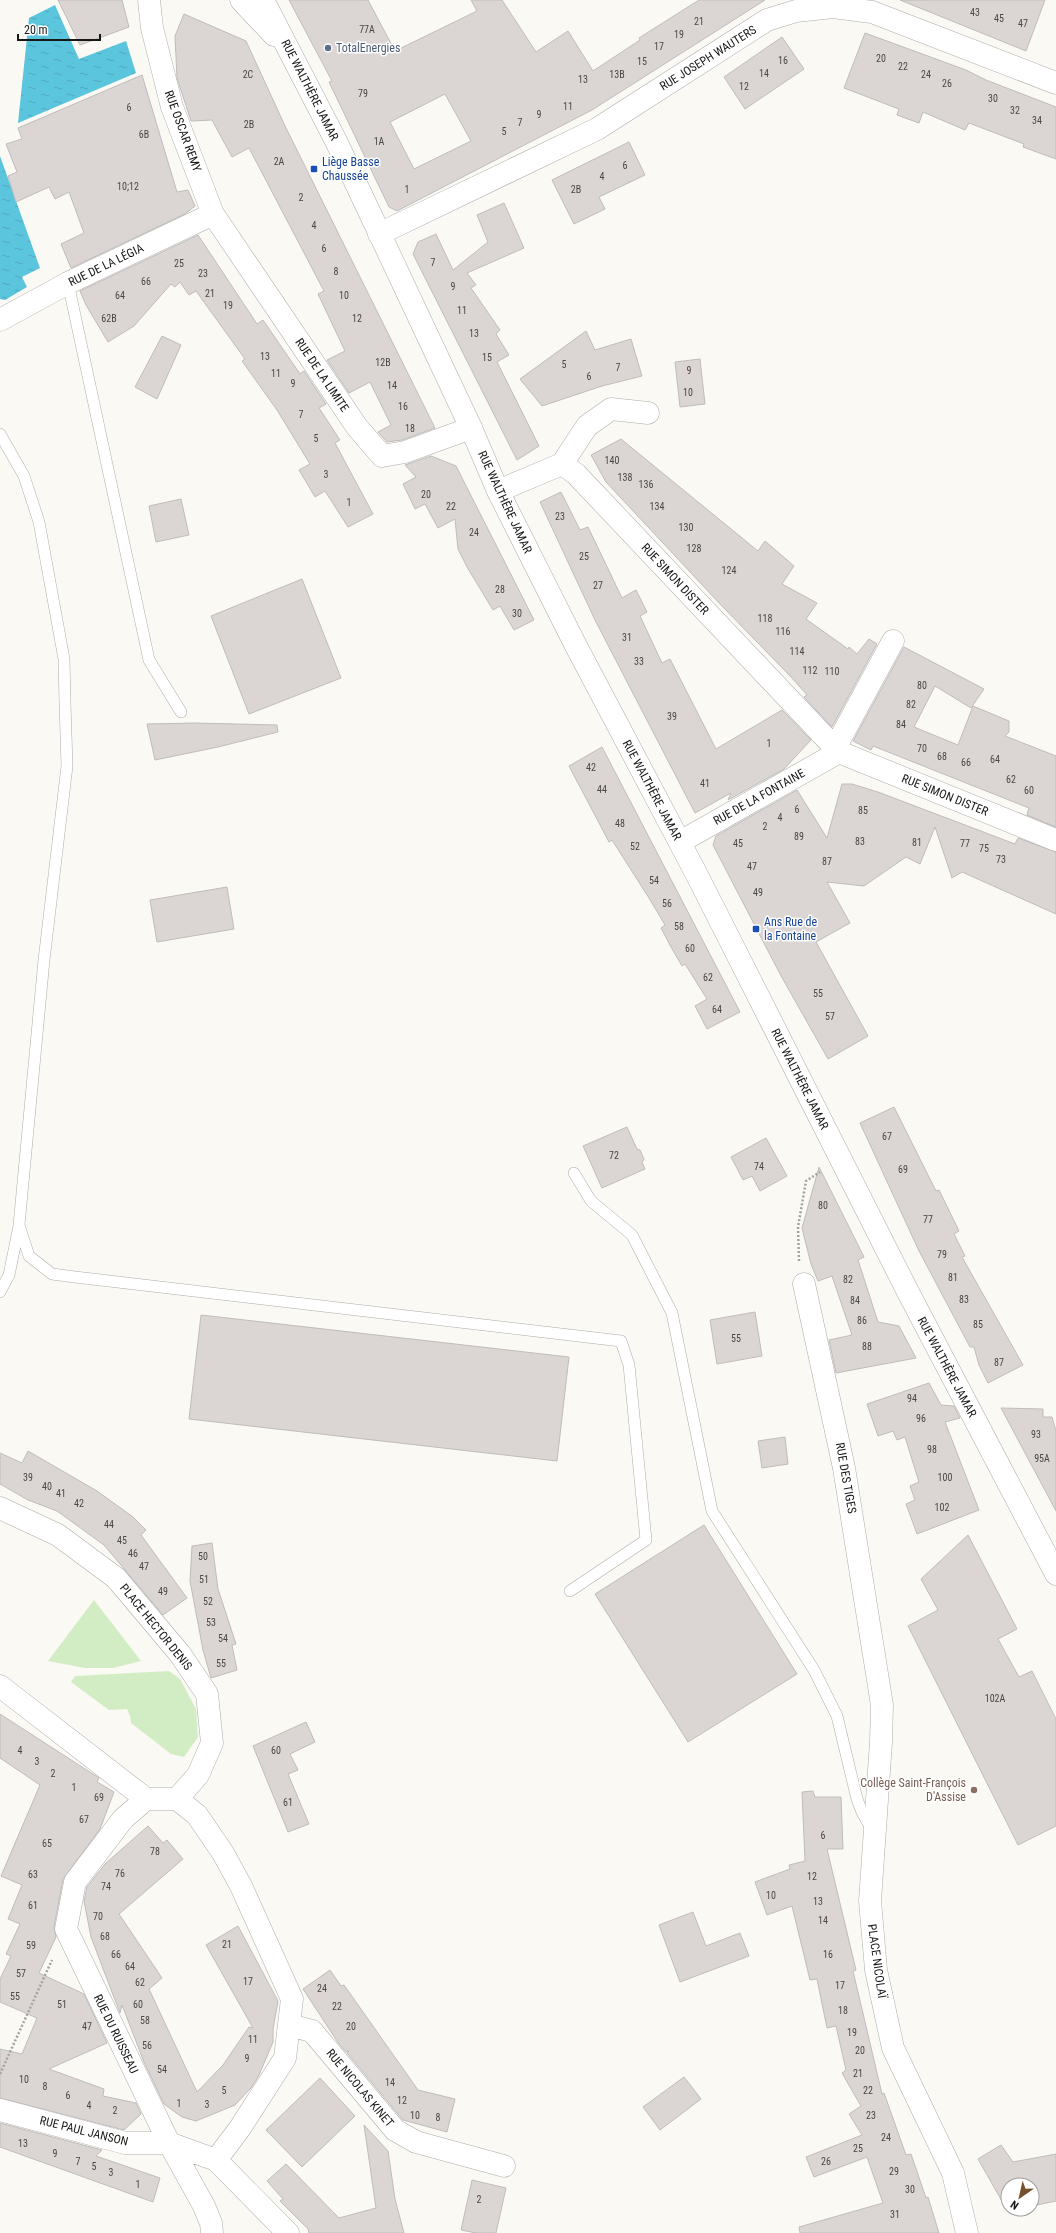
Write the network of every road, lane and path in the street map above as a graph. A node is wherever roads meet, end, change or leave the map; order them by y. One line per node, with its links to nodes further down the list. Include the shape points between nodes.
1 (149, 0): 6 (street, RUE OSCAR REMY, via 152,28 172,107)
2 (241, 0): 4 (street)
3 (263, 0): 4 (street, RUE WALTHÈRE JAMAR)
4 (288, 49): 7 (street, RUE WALTHÈRE JAMAR, via 336,141)
5 (1056, 83): 7 (street, RUE JOSEPH WAUTERS, via 872,12 833,7 796,10 767,20 598,128)
6 (213, 214): 8 (street, RUE DE LA LÉGIA); 11 (street, RUE DE LA LIMITE, via 357,427 382,456 405,452)
7 (379, 234): 11 (street, RUE WALTHÈRE JAMAR)
8 (68, 283): 9 (street, RUE DE LA LÉGIA); 16 (lane, via 149,660)
9 (0, 320)
10 (648, 413): 13 (street, via 611,409 587,426)
11 (471, 428): 14 (street, RUE WALTHÈRE JAMAR)
12 (0, 434): 22 (lane, via 24,476 39,522 64,660 67,766 44,960)
13 (562, 464): 14 (street); 17 (street, RUE SIMON DISTER, via 576,474)
14 (498, 491): 19 (street, RUE WALTHÈRE JAMAR, via 575,644)
15 (893, 641): 17 (street)
16 (181, 712)
17 (837, 750): 18 (street, RUE SIMON DISTER); 19 (street, RUE DE LA FONTAINE)
18 (1056, 840)
19 (680, 842): 20 (street, RUE WALTHÈRE JAMAR)
20 (841, 1162): 23 (path, via 806,1181 798,1227 798,1262); 26 (street, RUE WALTHÈRE JAMAR)
21 (574, 1174): 32 (lane, via 591,1201 632,1234 672,1313 712,1511 814,1670 837,1716 862,1812)
22 (19, 1225): 24 (lane, via 9,1275); 27 (lane, via 29,1256 52,1274 621,1341 629,1365 646,1540)
23 (804, 1284): 28 (street, RUE DES TIGES, via 843,1460)
24 (0, 1292)
25 (0, 1508): 31 (street, PLACE HECTOR DENIS, via 58,1535 116,1578 180,1654 207,1694 212,1742 198,1775)
26 (1056, 1574)
27 (570, 1591)
28 (878, 1673): 32 (street, PLACE NICOLAÏ, via 882,1705)
29 (0, 1686): 30 (street)
30 (146, 1798): 31 (street); 37 (street, RUE DU RUISSEAU, via 123,1819 75,1882 66,1929)
31 (176, 1799): 34 (street, via 196,1815 223,1853 241,1886 292,1999)
32 (874, 1834): 42 (street, PLACE NICOLAÏ, via 870,1901 876,1970 893,2048 953,2173)
33 (53, 1956): 35 (path)
34 (289, 2025): 38 (street, via 285,2058); 39 (street, RUE NICOLAS KINET, via 312,2031 395,2130 416,2142)
35 (0, 2074)
36 (0, 2110): 37 (street, RUE PAUL JANSON, via 124,2143)
37 (169, 2142): 38 (street); 40 (street, RUE DU RUISSEAU, via 204,2206)
38 (216, 2160): 41 (street)
39 (504, 2166)
40 (212, 2233)
41 (288, 2233)
42 (967, 2233)

